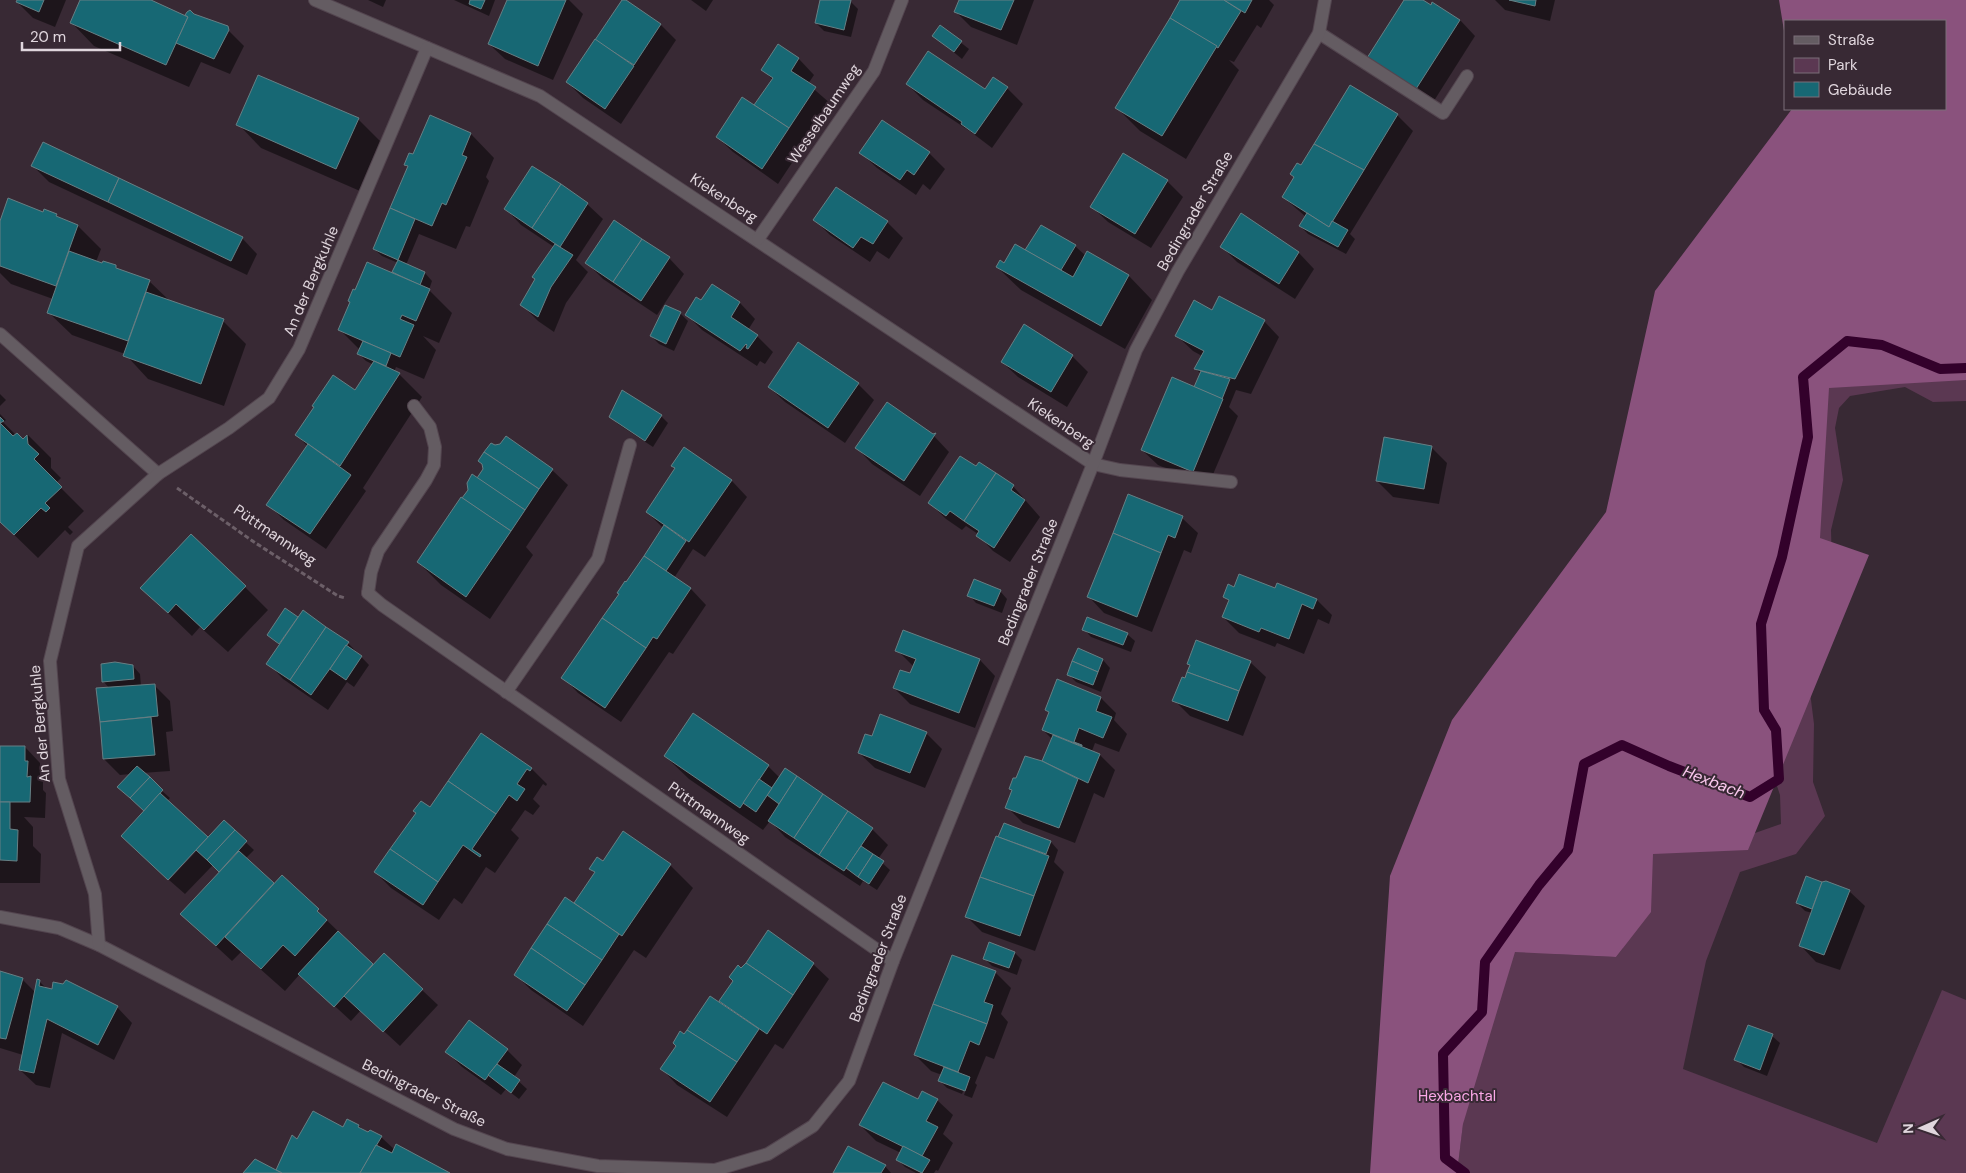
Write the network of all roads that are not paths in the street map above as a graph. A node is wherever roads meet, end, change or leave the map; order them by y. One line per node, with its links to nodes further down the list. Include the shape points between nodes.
1 (315, 0): 5 (street, Kiekenberg)
2 (902, 0): 7 (street, Wesselbaumweg, via 874,71)
3 (1325, 0): 4 (street, Bedingrader Straße)
4 (1319, 33): 6 (street, via 1443,113); 11 (street, Bedingrader Straße, via 1178,271 1136,350)
5 (427, 48): 7 (street, Kiekenberg, via 540,96); 12 (street, An der Bergkuhle, via 299,349 269,398)
6 (1467, 76)
7 (758, 239): 11 (street, Kiekenberg)
8 (0, 334): 12 (street)
9 (414, 406): 14 (street, Püttmannweg, via 430,427 435,447 434,465 378,551 368,593)
10 (630, 445): 14 (street, via 598,559)
11 (1093, 464): 13 (street); 17 (street, Bedingrader Straße)
12 (158, 474): 16 (street, An der Bergkuhle, via 78,546 50,661 59,779 95,894)
13 (1231, 482)
14 (506, 692): 17 (street, Püttmannweg)
15 (0, 917): 16 (street, Bedingrader Straße, via 59,928)
16 (99, 946): 17 (street, Bedingrader Straße, via 454,1129 507,1149 598,1166 716,1170 768,1154 813,1126 848,1081)
17 (893, 961)

